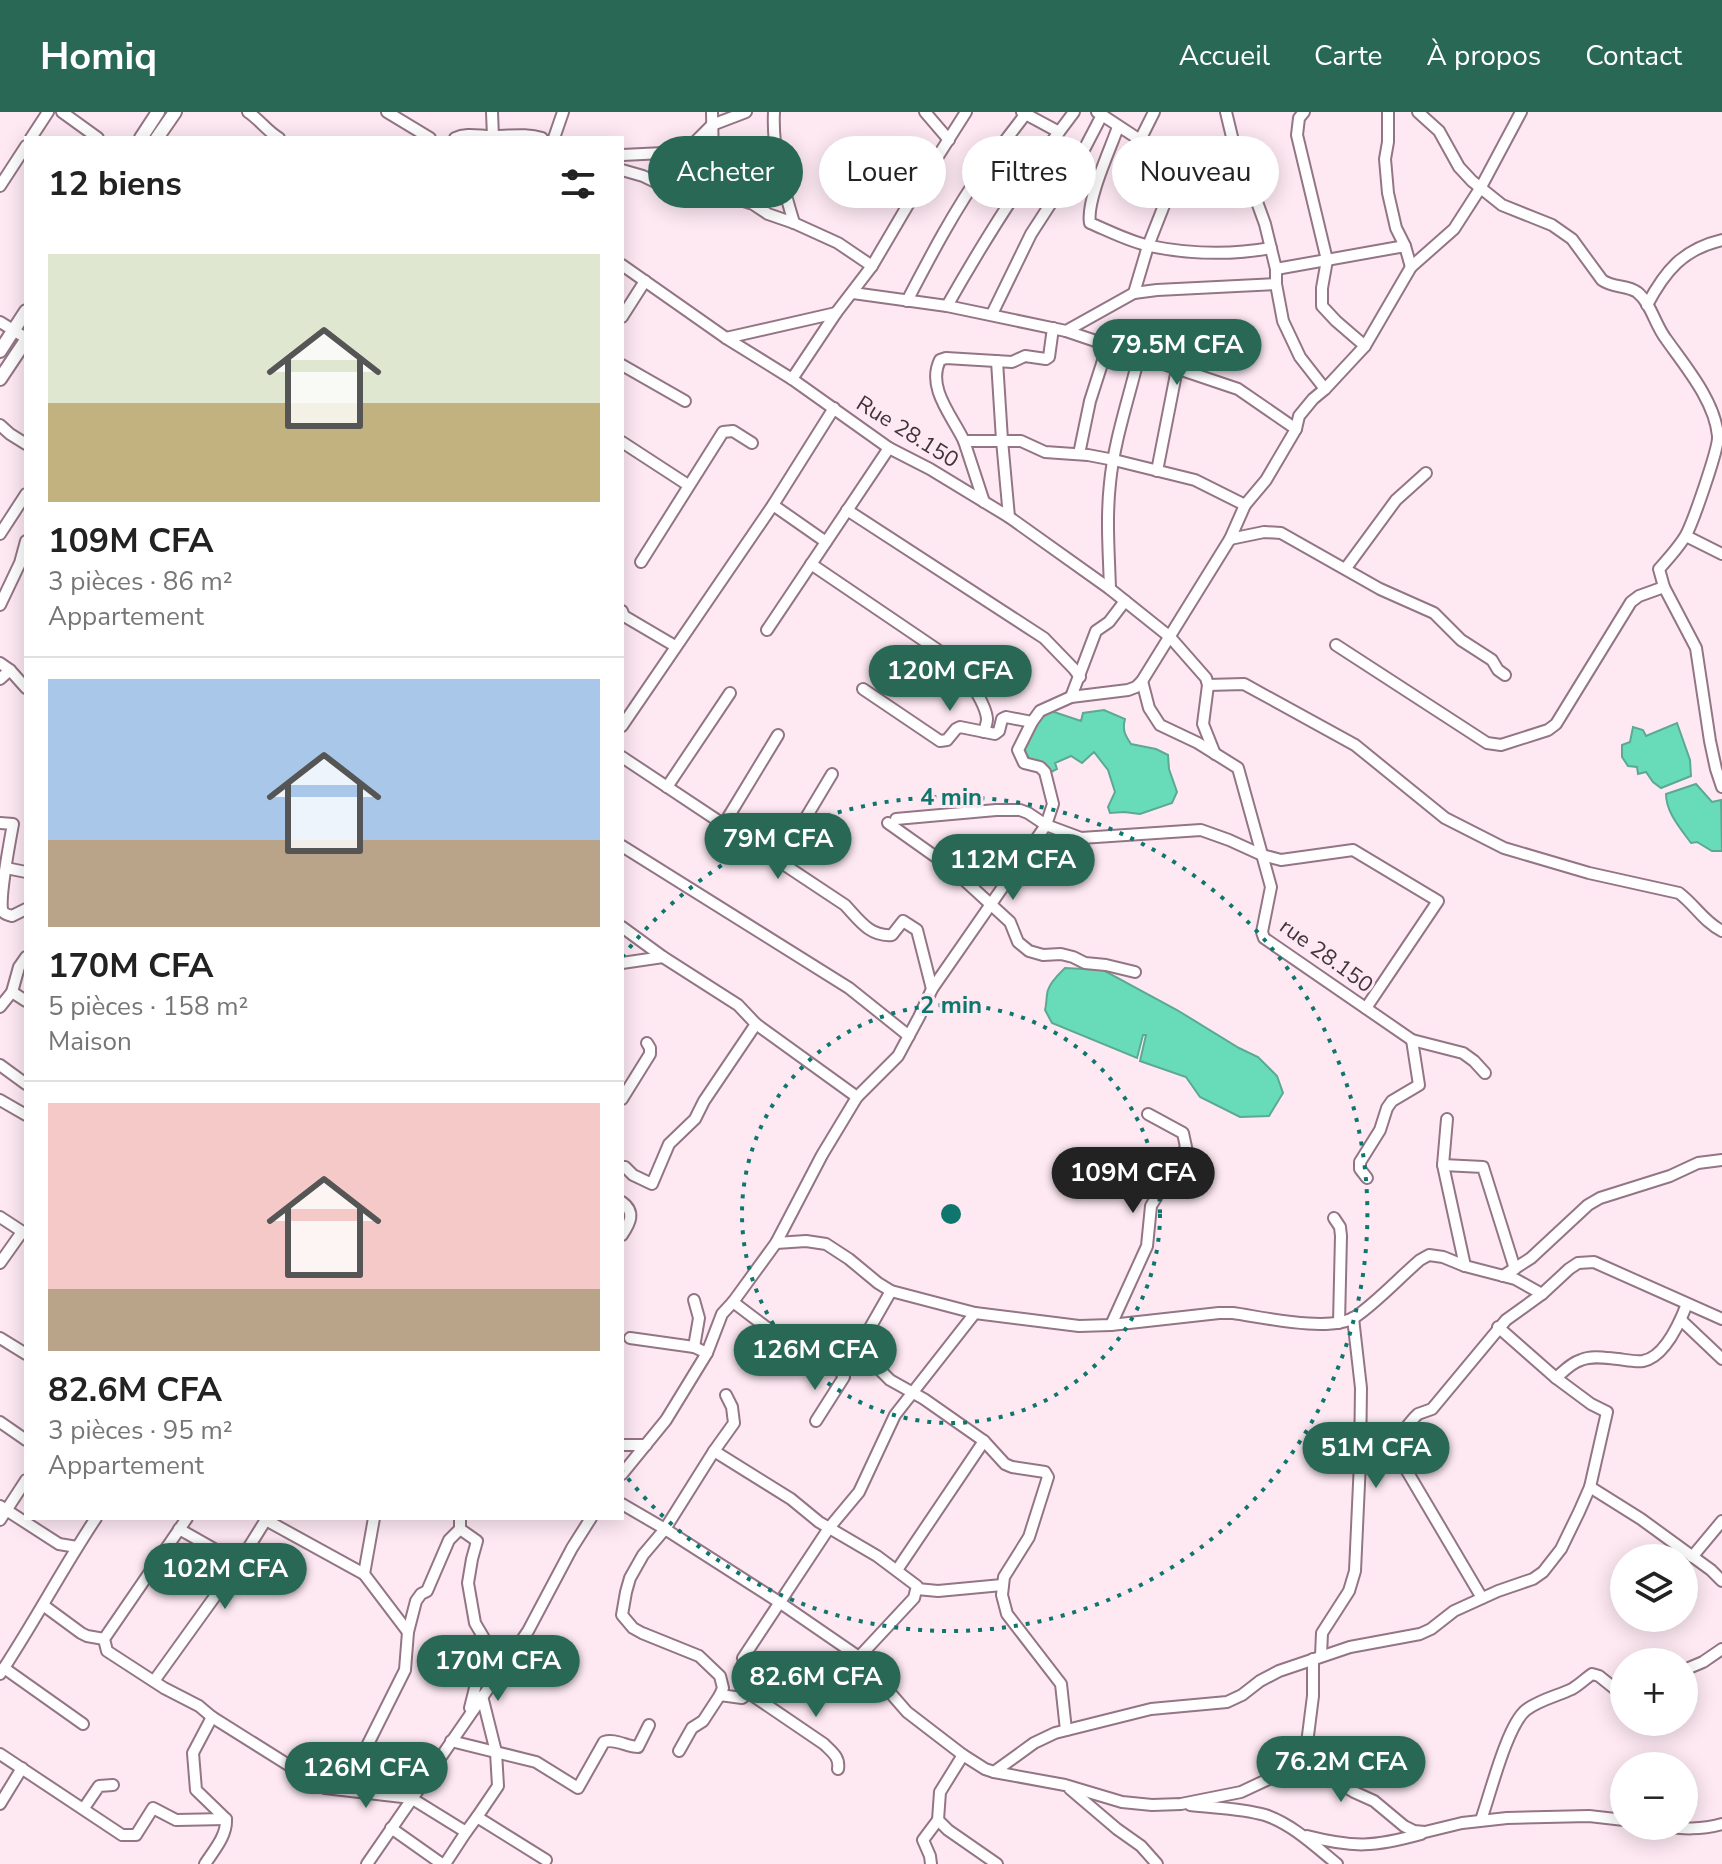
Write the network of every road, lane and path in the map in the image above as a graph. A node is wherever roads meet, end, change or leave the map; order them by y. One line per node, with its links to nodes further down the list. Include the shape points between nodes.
1 (48, 112): 26 (street)
2 (62, 112): 27 (street)
3 (158, 112): 28 (main road)
4 (175, 112): 29 (main road)
5 (248, 112): 30 (street)
6 (387, 112): 31 (street)
7 (492, 112): 32 (street)
8 (563, 112): 35 (street)
9 (712, 112): 23 (street)
10 (746, 112): 23 (street)
11 (774, 112): 50 (street, via 776,162)
12 (925, 112): 40 (street)
13 (966, 112): 40 (street)
14 (1074, 112): 25 (street)
15 (1154, 112): 38 (street)
16 (1226, 112): 39 (street)
17 (1304, 112): 55 (street, via 1297,135)
18 (1388, 112): 53 (street, via 1388,193)
19 (1418, 112): 46 (street)
20 (1521, 112): 46 (street)
21 (1024, 113): 25 (street); 64 (street, via 952,218)
22 (1100, 114): 24 (street); 70 (street)
23 (712, 125): 36 (street); 42 (street, via 685,152)
24 (1118, 127): 37 (street); 52 (street, via 1089,221)
25 (1059, 132): 66 (street)
26 (32, 136)
27 (95, 136)
28 (142, 136)
29 (158, 136)
30 (271, 136)
31 (427, 136)
32 (493, 136)
33 (500, 136): 34 (street)
34 (528, 136)
35 (555, 136)
36 (712, 136)
37 (1133, 136)
38 (1142, 136)
39 (1232, 136)
40 (949, 140): 57 (street)
41 (24, 149): 45 (street)
42 (624, 155)
43 (624, 171): 44 (street)
44 (648, 178)
45 (0, 186)
46 (1481, 187): 58 (street, via 1454,229); 65 (street, via 1502,205 1572,239 1602,280 1638,293)
47 (759, 208): 50 (street)
48 (1163, 208): 52 (street)
49 (1260, 208): 54 (street)
50 (794, 223): 57 (street)
51 (1722, 240): 65 (street, via 1706,243 1673,264)
52 (1148, 246): 54 (street, via 1198,252); 63 (street)
53 (1405, 246): 55 (street); 58 (street)
54 (1271, 248): 59 (street)
55 (1327, 260): 59 (street); 79 (street, via 1322,306)
56 (624, 266): 60 (street, Rue 28.150)
57 (872, 266): 62 (street)
58 (1411, 267): 79 (street)
59 (1276, 269): 61 (street)
60 (645, 281): 69 (street); 76 (street, Rue 28.150)
61 (1276, 284): 63 (street); 87 (street, via 1288,333)
62 (853, 293): 64 (street); 67 (street)
63 (1134, 293): 74 (street)
64 (907, 301): 66 (street)
65 (1647, 305): 90 (street)
66 (947, 306): 70 (street)
67 (836, 313): 76 (street); 86 (street)
68 (24, 314): 73 (main road)
69 (624, 314)
70 (992, 314): 72 (street)
71 (0, 322): 73 (street)
72 (1053, 328): 74 (street); 82 (street, via 1046,359)
73 (13, 331): 75 (street); 80 (main road)
74 (1066, 331): 78 (street)
75 (24, 338)
76 (726, 338): 86 (street, Rue 28.150)
77 (24, 342): 85 (main road)
78 (1108, 345): 81 (street); 99 (street)
79 (1365, 346): 87 (street)
80 (0, 351)
81 (1139, 356): 84 (street); 101 (street)
82 (997, 361): 93 (street); 94 (street, via 946,358 936,369 940,396)
83 (624, 366): 88 (street)
84 (1177, 369): 92 (street, via 1238,389); 102 (street)
85 (0, 379)
86 (792, 379): 89 (street, Rue 28.150)
87 (1325, 389): 92 (street, via 1299,416)
88 (685, 401)
89 (834, 408): 98 (street, Rue 28.150); 107 (street)
90 (1718, 418): 100 (street)
91 (0, 425): 95 (street)
92 (1296, 429): 108 (street)
93 (1002, 440): 94 (street); 99 (street, via 1045,452); 110 (street)
94 (964, 441): 106 (street)
95 (24, 443)
96 (624, 443): 104 (street)
97 (752, 443): 104 (street, via 733,431 723,432)
98 (889, 448): 106 (street, Rue 28.150); 109 (street)
99 (1079, 454): 101 (street)
100 (1719, 454): 112 (street)
101 (1114, 460): 102 (street); 121 (street, via 1108,522)
102 (1157, 471): 108 (street, via 1195,480)
103 (1426, 473): 119 (street, via 1396,500)
104 (688, 485): 117 (street)
105 (24, 497): 111 (street)
106 (984, 502): 110 (street, Rue 28.150)
107 (773, 505): 114 (street); 128 (street)
108 (1245, 505): 113 (street)
109 (847, 510): 114 (street); 131 (street, via 1044,638)
110 (1009, 517): 121 (street, Rue 28.150)
111 (0, 534)
112 (1686, 536): 116 (street); 120 (street, via 1659,569)
113 (1230, 539): 119 (street, via 1281,533); 126 (street)
114 (826, 542): 118 (street)
115 (24, 548): 123 (street)
116 (1722, 554)
117 (641, 562)
118 (811, 564): 125 (street); 141 (street, via 954,661 986,714)
119 (1346, 568): 130 (street, via 1434,613)
120 (1664, 587): 127 (street, via 1631,602 1556,724 1501,745 1487,743); 147 (street, via 1696,648)
121 (1110, 589): 122 (street, Rue 28.150)
122 (1125, 601): 126 (street, Rue 28.150); 131 (street, via 1096,631)
123 (0, 605)
124 (624, 616): 128 (street)
125 (767, 630)
126 (1170, 637): 133 (street); 134 (street)
127 (1336, 645)
128 (675, 646): 140 (street)
129 (5, 666): 132 (street); 135 (street)
130 (1505, 675)
131 (1080, 677): 138 (street)
132 (0, 679)
133 (1142, 681): 138 (street, via 1128,690); 143 (street, rue 28.150, via 1160,725)
134 (1208, 685): 143 (street, rue 28.150, via 1203,724); 161 (street, via 1244,684 1355,745 1445,818 1504,848 1679,893)
135 (24, 686)
136 (863, 689): 141 (street, via 940,741 960,727)
137 (730, 693): 146 (street)
138 (1071, 697): 139 (street, via 1040,711)
139 (1032, 722): 141 (street, via 1006,717 995,734); 150 (street, via 1018,750 1024,763 1045,772 1053,804)
140 (624, 723)
141 (984, 732)
142 (778, 735): 149 (street)
143 (1215, 754): 153 (street, rue 28.150, via 1238,768)
144 (624, 758): 146 (street)
145 (832, 774): 154 (street)
146 (667, 787): 149 (street)
147 (1722, 787)
148 (0, 823): 151 (street, via 13,824)
149 (724, 824): 154 (street)
150 (1046, 825): 153 (street, via 1081,838 1201,830); 157 (street); 157 (street, via 1020,810 892,821)
151 (4, 844): 155 (street)
152 (624, 849): 172 (street, via 849,988)
153 (1262, 855): 170 (street, rue 28.150, via 1271,887 1264,938); 170 (street, via 1281,860 1353,850 1438,901)
154 (780, 861): 166 (street, via 845,905 876,934 892,935 903,921 917,930)
155 (6, 868): 156 (street); 159 (street)
156 (24, 872)
157 (990, 906): 165 (street, via 1010,922 1018,942 1029,951); 166 (street)
158 (24, 910): 159 (street)
159 (3, 917)
160 (624, 928): 162 (street)
161 (1722, 931)
162 (663, 957): 164 (street); 171 (street, via 738,1005)
163 (24, 960): 167 (street)
164 (624, 963)
165 (1135, 972)
166 (932, 989): 172 (street)
167 (12, 992): 168 (street); 169 (street)
168 (24, 1000)
169 (0, 1007)
170 (1366, 1008): 173 (street, rue 28.150)
171 (756, 1024): 179 (street); 186 (street, via 695,1119 669,1144 652,1184)
172 (909, 1036): 179 (street, via 898,1056)
173 (1412, 1040): 176 (street, via 1463,1053); 187 (street, via 1419,1085 1387,1108 1360,1162)
174 (647, 1043): 178 (street, via 650,1054)
175 (0, 1065): 177 (street)
176 (1485, 1073)
177 (24, 1083)
178 (624, 1096)
179 (857, 1097): 193 (street)
180 (0, 1100): 181 (street)
181 (24, 1114)
182 (1148, 1114): 208 (street, via 1183,1133 1186,1147 1151,1206 1147,1246)
183 (1447, 1119): 185 (street)
184 (1722, 1160): 196 (street, via 1698,1163 1600,1198)
185 (1443, 1165): 195 (street); 196 (street, via 1483,1167)
186 (624, 1168)
187 (1367, 1178)
188 (624, 1203): 191 (street, via 631,1215)
189 (0, 1217): 192 (street)
190 (1334, 1218): 207 (street, via 1341,1236)
191 (624, 1232)
192 (24, 1233): 194 (street)
193 (776, 1243): 198 (street, via 826,1244); 201 (street)
194 (0, 1263)
195 (1465, 1266): 197 (street); 204 (street, via 1434,1254 1424,1257)
196 (1515, 1269): 197 (street)
197 (1503, 1276): 199 (street)
198 (891, 1291): 203 (street); 215 (street)
199 (1542, 1294): 202 (street, via 1586,1261); 209 (street)
200 (694, 1300): 212 (street, via 699,1318)
201 (733, 1302): 214 (street, via 722,1314); 217 (street, via 778,1336 795,1338 826,1363)
202 (1687, 1304): 205 (street); 206 (street)
203 (975, 1313): 208 (street); 219 (street)
204 (1353, 1318): 207 (street); 261 (street, via 1361,1388 1355,1571 1349,1591 1322,1633)
205 (1722, 1319)
206 (1681, 1320): 216 (street); 218 (street, via 1652,1358 1587,1358)
207 (1339, 1323): 208 (street, via 1219,1313)
208 (1111, 1325)
209 (1498, 1327): 218 (street); 254 (street, via 1432,1409 1418,1414 1394,1445)
210 (0, 1338): 213 (street)
211 (630, 1338): 212 (street)
212 (694, 1347): 214 (street)
213 (24, 1353)
214 (707, 1353): 226 (street)
215 (855, 1354): 217 (street, via 845,1354); 219 (street)
216 (1722, 1359)
217 (835, 1363): 221 (street, via 844,1377)
218 (1556, 1378): 230 (street, via 1607,1412)
219 (914, 1393): 224 (street); 241 (street, via 895,1415 859,1492)
220 (726, 1395): 227 (street, via 734,1423)
221 (816, 1421)
222 (0, 1422): 223 (street)
223 (24, 1439)
224 (984, 1441): 249 (street); 252 (street, via 1005,1464 1048,1477 1029,1537)
225 (624, 1445): 226 (street)
226 (646, 1445): 228 (street)
227 (714, 1451): 241 (street); 243 (street)
228 (624, 1472)
229 (24, 1483): 232 (street)
230 (1590, 1487): 244 (street); 254 (street, via 1561,1549 1543,1572)
231 (624, 1505): 243 (street)
232 (2, 1512): 245 (street, via 59,1544)
233 (95, 1520): 245 (street)
234 (186, 1520): 242 (street)
235 (266, 1520): 248 (street)
236 (269, 1520): 250 (street)
237 (373, 1520): 250 (street)
238 (590, 1520): 268 (street, via 528,1631)
239 (1722, 1521): 246 (street)
240 (460, 1523): 257 (street, via 427,1591 416,1601); 269 (street, via 477,1541 468,1583 475,1623 485,1640)
241 (829, 1528): 249 (street); 255 (street)
242 (179, 1529): 248 (street); 258 (street)
243 (665, 1529): 255 (street); 267 (street, via 630,1578 622,1615 642,1633 705,1660 720,1676)
244 (1674, 1544)
245 (77, 1547): 256 (street)
246 (1698, 1550)
247 (1698, 1561): 251 (street)
248 (239, 1563): 264 (street)
249 (897, 1570): 253 (street)
250 (364, 1574): 257 (street)
251 (1722, 1581)
252 (1002, 1585): 253 (street); 273 (street, via 1007,1614 1061,1684)
253 (917, 1589): 260 (street)
254 (1482, 1598): 261 (street, via 1420,1634)
255 (779, 1602): 260 (street); 266 (street, via 743,1658 754,1678)
256 (43, 1605): 258 (street, via 81,1633); 263 (street)
257 (408, 1632): 285 (street, via 405,1670 362,1756 383,1775)
258 (104, 1639): 264 (street, via 107,1651)
259 (1722, 1649): 262 (street)
260 (859, 1657): 278 (street, via 907,1712)
261 (1317, 1658): 273 (street, via 1268,1676 1227,1702 1151,1709); 279 (street)
262 (1698, 1664)
263 (2, 1671): 271 (street)
264 (154, 1681): 270 (street)
265 (1610, 1685): 294 (street, via 1592,1674 1577,1687 1522,1713)
266 (749, 1693): 267 (street, via 742,1698); 281 (street, via 824,1744 839,1762)
267 (720, 1695): 275 (street)
268 (482, 1696): 269 (street); 276 (street)
269 (469, 1714): 274 (street)
270 (212, 1717): 285 (street, via 325,1788); 291 (street, via 193,1753 196,1790)
271 (83, 1724)
272 (649, 1725): 276 (street, via 638,1747 604,1742 578,1788 536,1762)
273 (1066, 1730): 282 (street, via 1034,1743)
274 (451, 1741): 276 (street); 286 (street)
275 (679, 1751)
276 (496, 1752): 290 (street, via 498,1786)
277 (0, 1754): 280 (street)
278 (963, 1755): 282 (street); 293 (street, via 940,1792)
279 (1304, 1767): 288 (street, via 1241,1792); 299 (street, via 1374,1801 1404,1826)
280 (22, 1768): 287 (street); 289 (street)
281 (838, 1769)
282 (994, 1772): 284 (street)
283 (113, 1785): 289 (street, via 99,1786)
284 (1065, 1785): 288 (street, via 1122,1802); 307 (street)
285 (386, 1795): 286 (street)
286 (411, 1798): 296 (street); 298 (street)
287 (0, 1804)
288 (1181, 1804): 300 (street, via 1267,1816)
289 (84, 1808): 291 (street, via 122,1835 136,1835 153,1808 176,1820)
290 (477, 1817): 298 (street); 301 (street)
291 (226, 1819): 302 (street, via 224,1834)
292 (1610, 1819): 294 (street)
293 (938, 1820): 305 (street, via 923,1840); 306 (street)
294 (1481, 1820): 299 (street)
295 (1722, 1824): 297 (street)
296 (391, 1828): 303 (street); 304 (street)
297 (1698, 1828)
298 (466, 1832): 304 (street)
299 (1425, 1832): 300 (street, via 1371,1846)
300 (1301, 1835): 308 (street)
301 (546, 1860)
302 (205, 1864)
303 (367, 1864)
304 (444, 1864)
305 (931, 1864)
306 (997, 1864)
307 (1157, 1864)
308 (1337, 1864)

